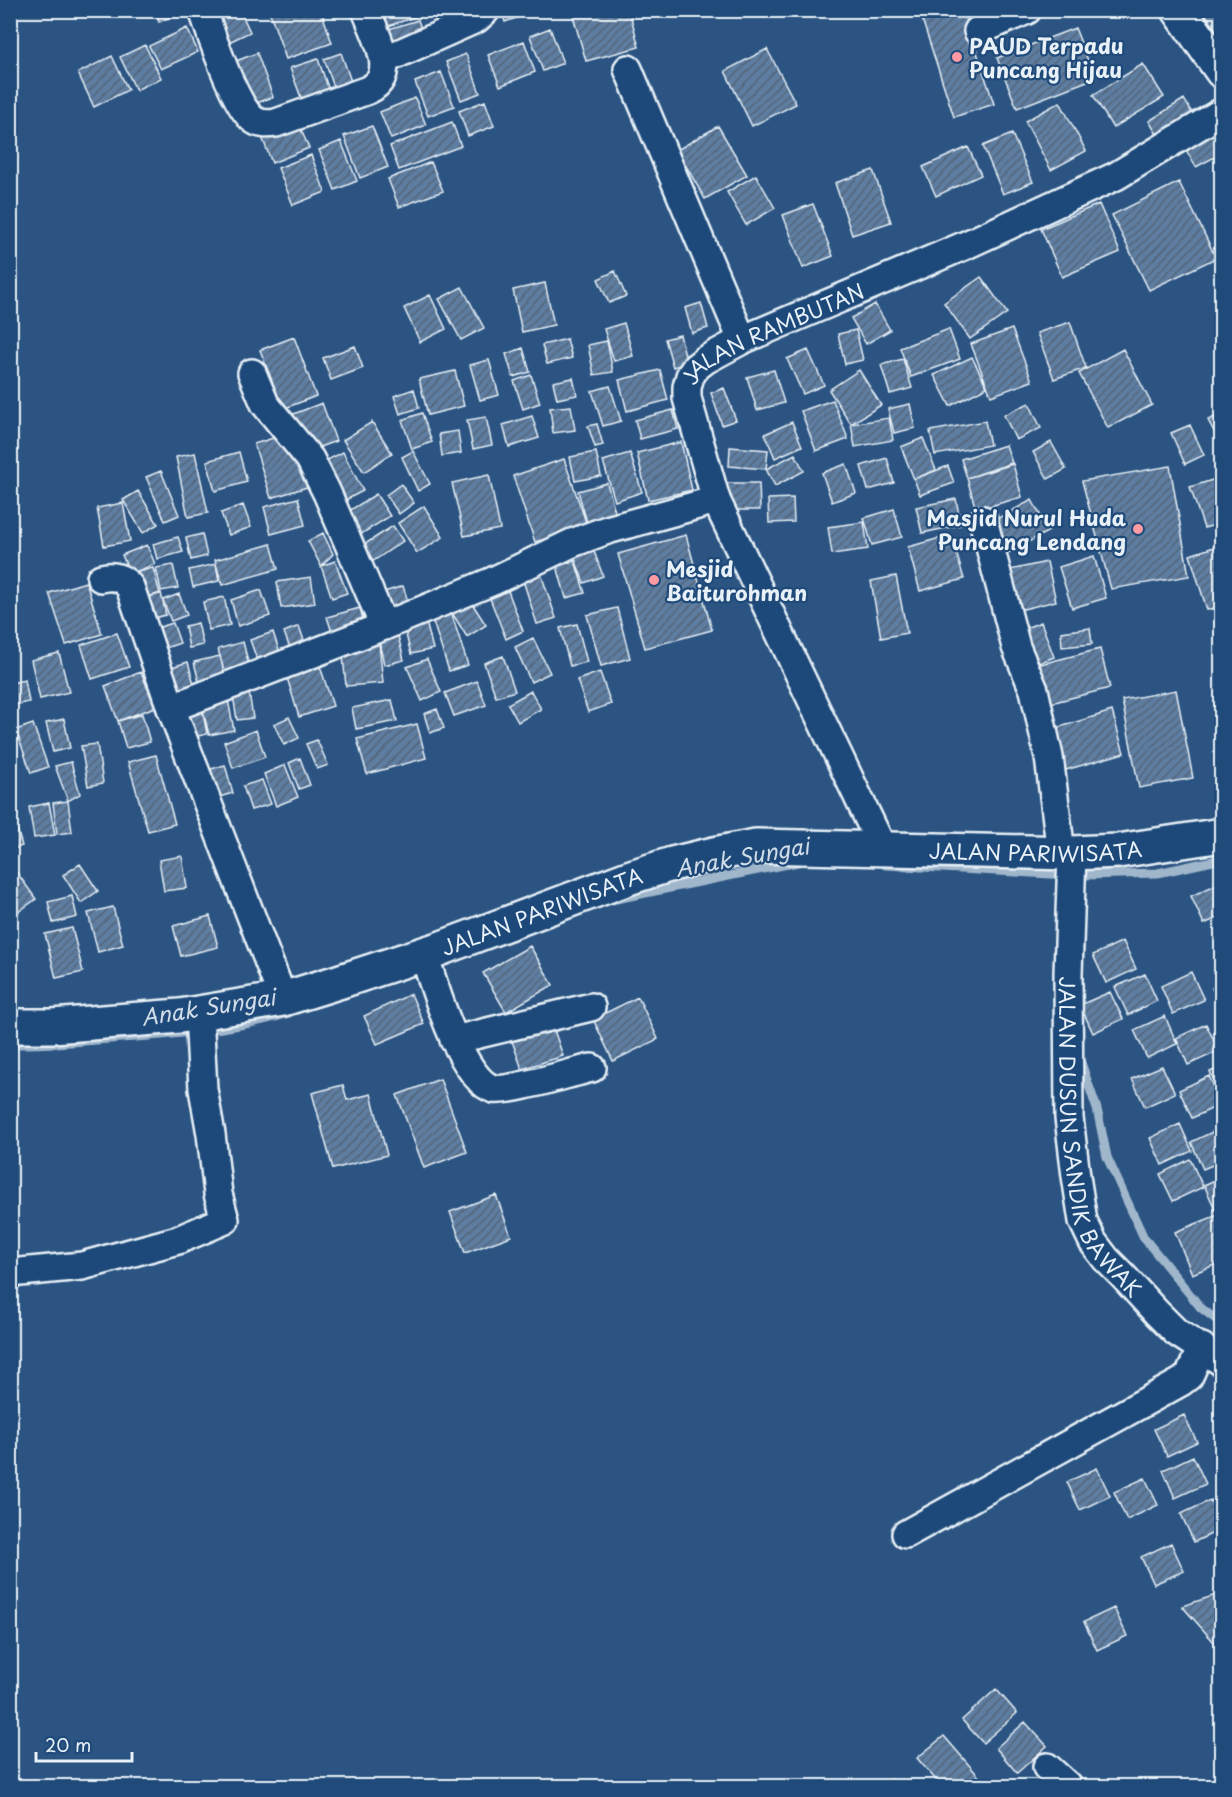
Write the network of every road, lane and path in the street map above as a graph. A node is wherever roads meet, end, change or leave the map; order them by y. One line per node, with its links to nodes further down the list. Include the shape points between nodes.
1 (203, 10): 7 (street, via 216,50 244,110 258,122 276,123 372,89 381,80)
2 (366, 10): 7 (street)
3 (486, 10): 7 (street, via 476,19)
4 (1027, 10): 6 (street)
5 (1179, 10): 9 (street)
6 (978, 31)
7 (384, 60)
8 (628, 69): 11 (street)
9 (1221, 71)
10 (1221, 112): 11 (street, JALAN RAMBUTAN, via 1116,176)
11 (742, 340): 13 (street, JALAN RAMBUTAN, via 696,367 687,387)
12 (252, 373): 16 (street, via 266,404 310,459)
13 (716, 500): 16 (street, via 572,543); 19 (street, JALAN RAMBUTAN)
14 (983, 520): 20 (street, JALAN DUSUN SANDIK BAWAK, via 1016,647 1034,690)
15 (101, 578): 17 (street, via 117,577 129,587)
16 (384, 626): 17 (street)
17 (171, 708): 22 (street)
18 (1221, 835): 20 (street, JALAN PARIWISATA, via 1118,851)
19 (883, 849): 20 (street, JALAN PARIWISATA); 21 (street, JALAN PARIWISATA, via 756,846 714,854 631,877)
20 (1068, 866): 29 (street, JALAN DUSUN SANDIK BAWAK, via 1069,1118 1083,1221 1106,1259 1156,1312 1176,1332)
21 (424, 954): 22 (street, JALAN PARIWISATA); 26 (street)
22 (283, 999): 24 (street, JALAN PARIWISATA)
23 (591, 1007): 26 (street)
24 (199, 1020): 25 (street, JALAN PARIWISATA); 28 (street, via 203,1089 225,1220 178,1239 82,1266)
25 (10, 1026)
26 (454, 1040): 27 (street, via 476,1076 495,1089)
27 (592, 1068)
28 (10, 1274)
29 (1211, 1355): 30 (street, via 1181,1382)
30 (906, 1534)
31 (1047, 1767): 32 (street)
32 (1068, 1786)

